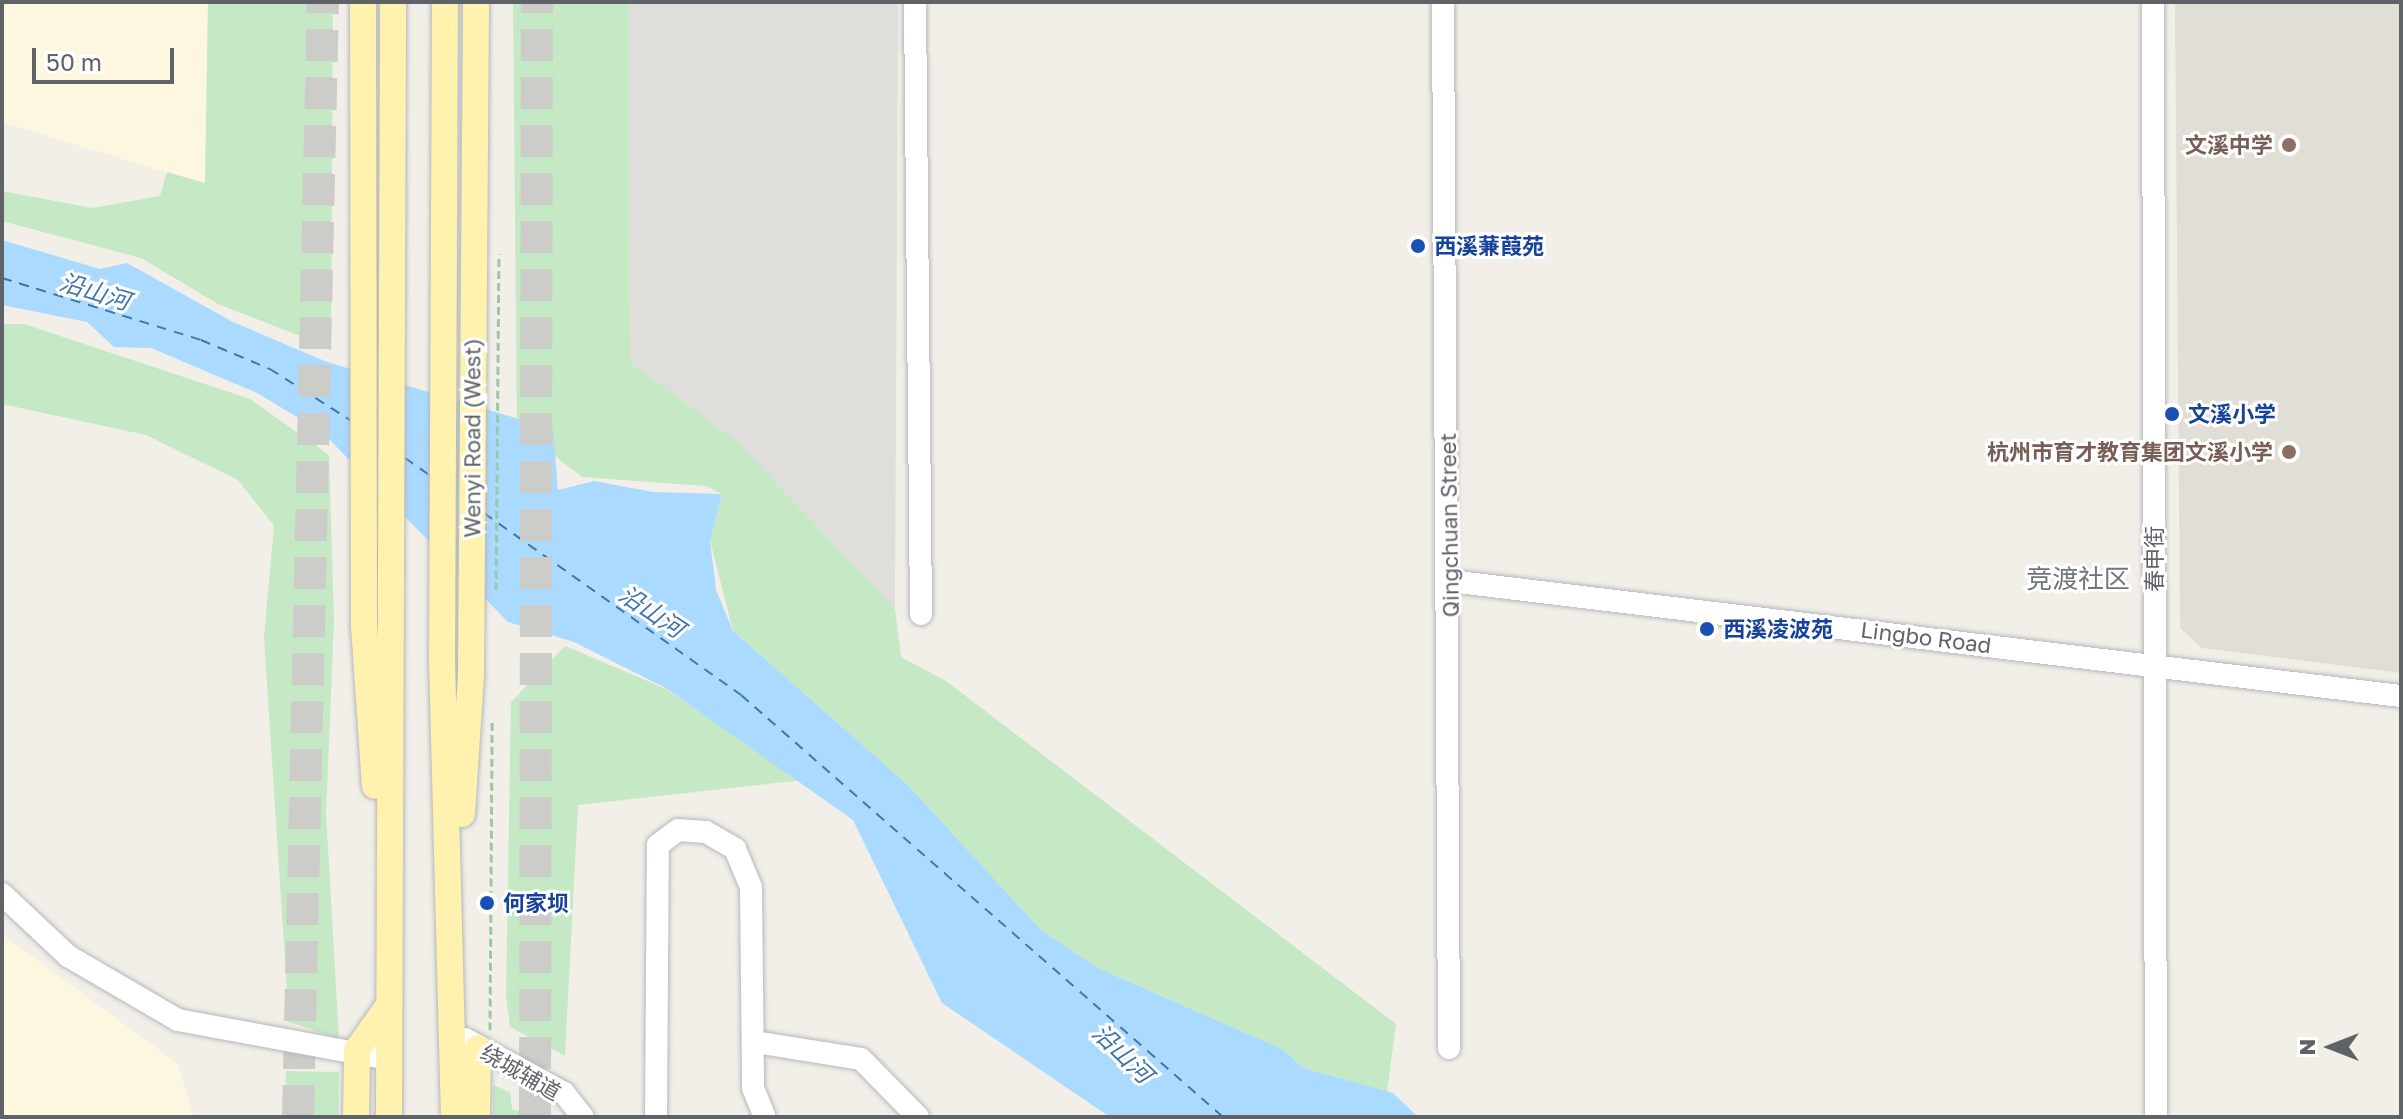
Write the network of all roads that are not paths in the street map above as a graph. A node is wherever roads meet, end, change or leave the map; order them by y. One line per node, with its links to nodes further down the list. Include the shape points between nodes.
1 (363, 2): 12 (main road, via 364,626 377,803)
2 (393, 2): 12 (main road)
3 (445, 2): 13 (main road, Wenyi Road (West), via 442,660)
4 (476, 2): 13 (main road, Wenyi Road (West), via 471,675 462,820)
5 (915, 2): 9 (street)
6 (1443, 2): 8 (street, Qingchuan Street)
7 (2153, 2): 10 (street, 春申街)
8 (1450, 581): 10 (street, Lingbo Road); 18 (street, Qingchuan Street)
9 (921, 614)
10 (2155, 664): 11 (street, Lingbo Road); 30 (street, 春申街)
11 (2401, 696)
12 (389, 864): 15 (main road)
13 (449, 872): 16 (main road, Wenyi Road (West))
14 (2, 894): 19 (street, via 68,956 178,1020)
15 (388, 1006): 19 (main road); 21 (main road)
16 (454, 1032): 20 (street, 绕城辅道); 24 (main road, Wenyi Road (West))
17 (755, 1042): 27 (street, via 751,887 735,849 706,832 678,830 658,845); 28 (street, via 753,1088); 29 (street, via 861,1059)
18 (1449, 1048)
19 (357, 1050): 21 (street); 22 (main road)
20 (484, 1051): 25 (main road); 26 (street, 绕城辅道, via 564,1093)
21 (388, 1059): 23 (main road)
22 (356, 1117)
23 (389, 1117)
24 (454, 1117)
25 (477, 1117)
26 (583, 1117)
27 (656, 1117)
28 (765, 1117)
29 (918, 1117)
30 (2156, 1117)

